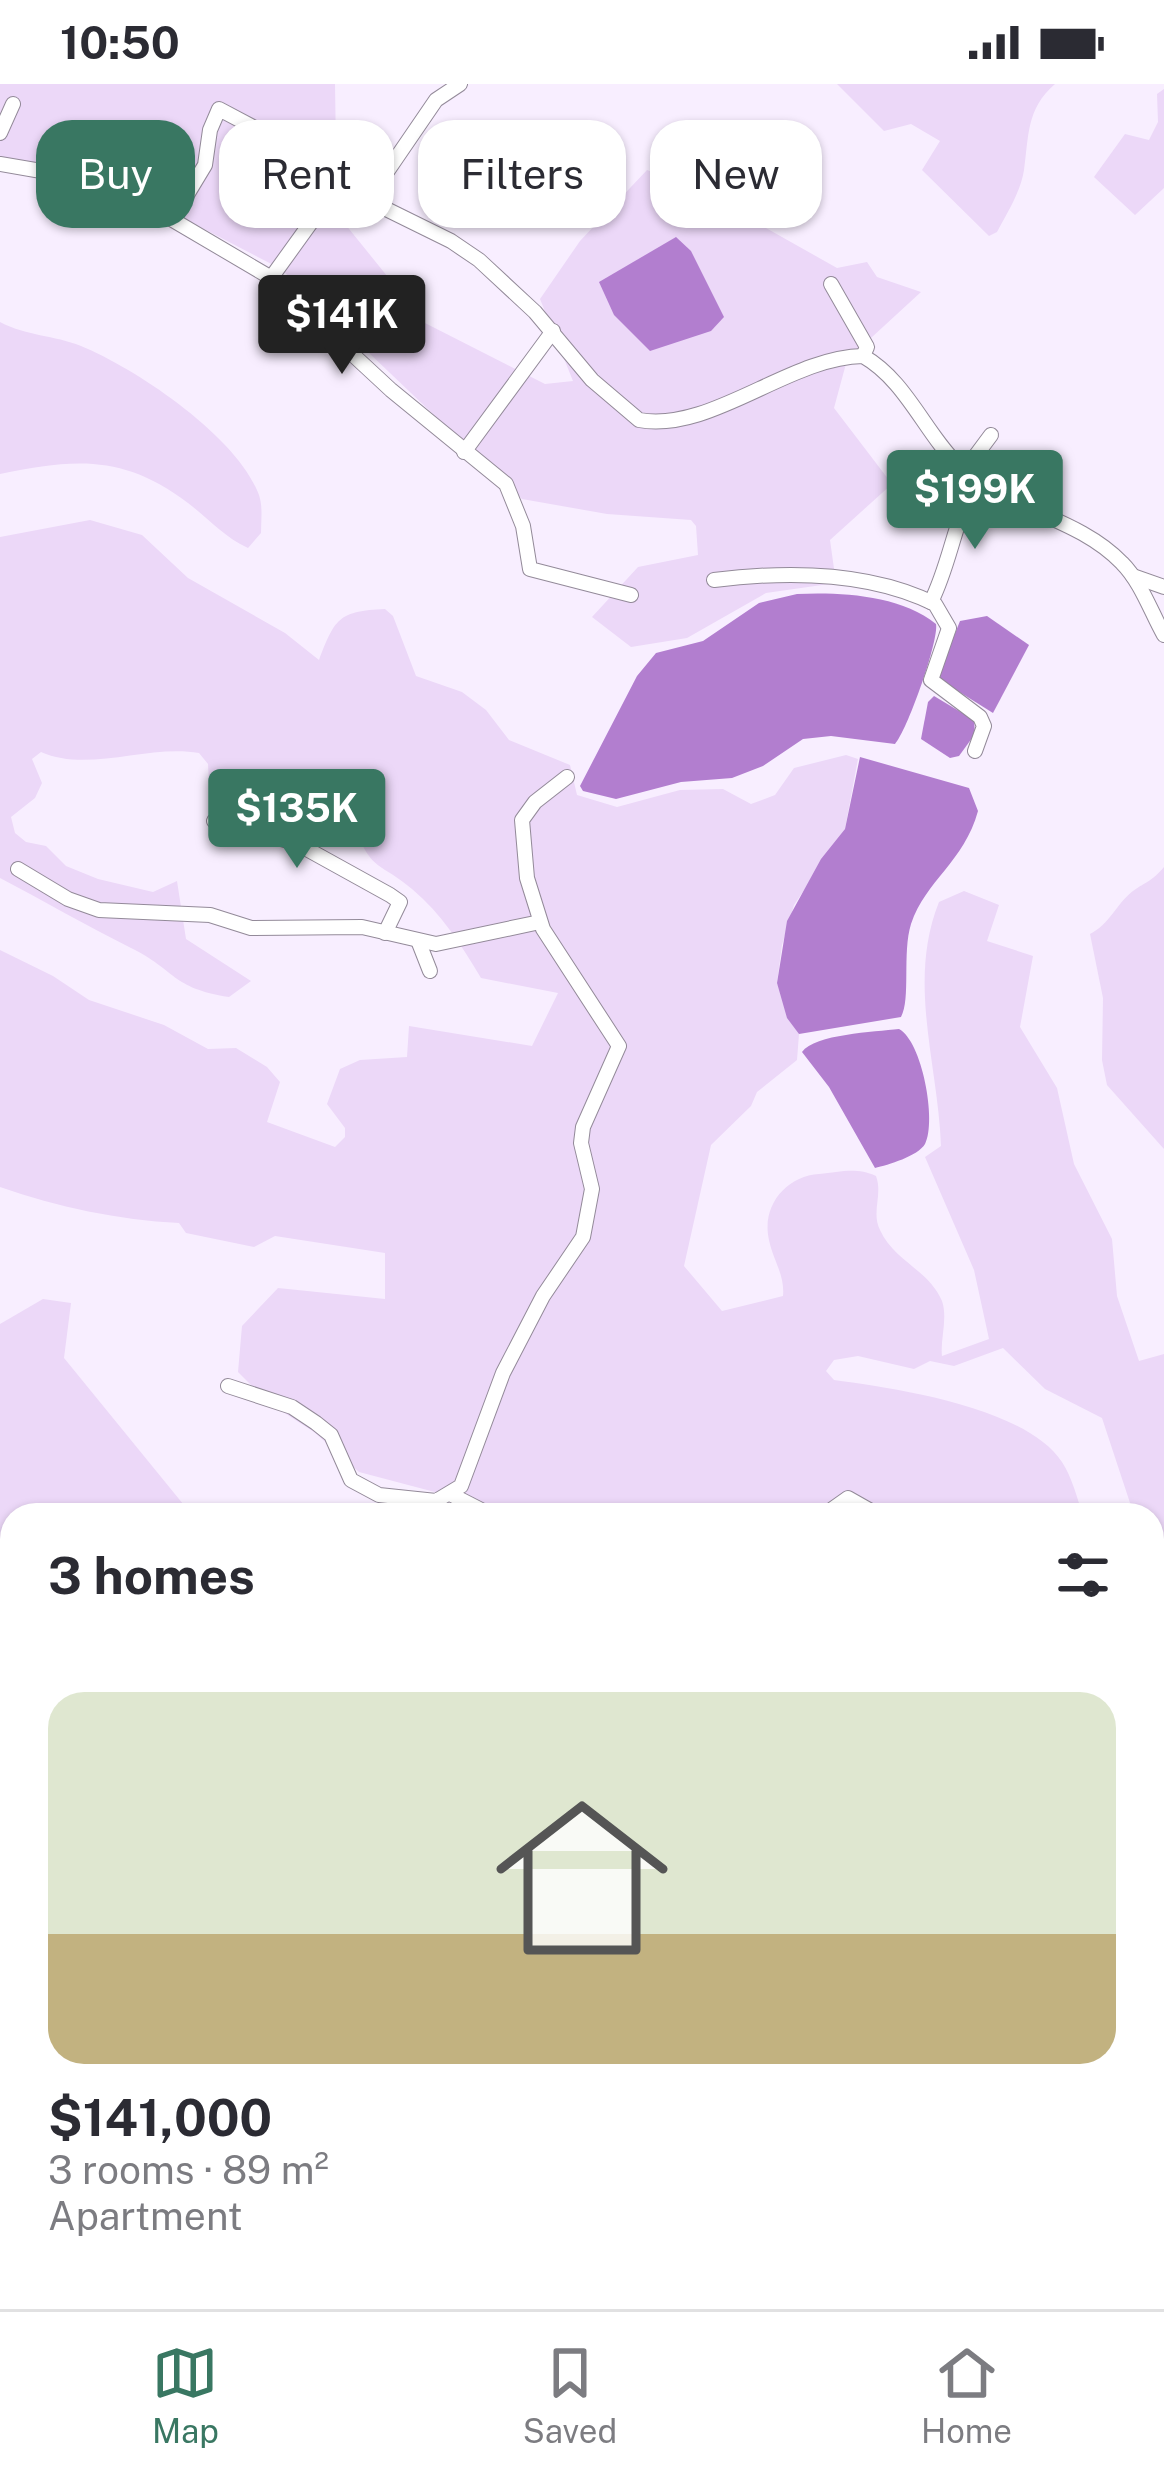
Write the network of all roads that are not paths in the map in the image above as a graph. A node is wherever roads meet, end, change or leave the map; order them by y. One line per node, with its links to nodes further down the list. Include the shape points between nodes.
1 (460, 84): 5 (street, via 436,100)
2 (13, 104): 4 (street)
3 (237, 120): 8 (street, via 219,110)
4 (0, 133)
5 (394, 161)
6 (0, 164): 7 (street)
7 (36, 170)
8 (195, 181)
9 (394, 211): 14 (street, via 479,260)
10 (188, 228): 12 (street)
11 (307, 228): 12 (street)
12 (271, 278): 17 (street)
13 (831, 284): 15 (street, via 859,327)
14 (554, 332): 15 (street, via 624,412 648,422); 17 (street)
15 (863, 356): 18 (street)
16 (991, 435): 18 (street)
17 (464, 452): 22 (street, via 512,492 534,573)
18 (970, 475): 19 (street, via 1078,531); 23 (street)
19 (1133, 576): 21 (street); 24 (street)
20 (714, 580): 23 (street, via 827,576)
21 (1164, 587)
22 (632, 595)
23 (931, 602): 25 (street, via 949,628 932,680 980,717)
24 (1164, 635)
25 (975, 751)
26 (567, 777): 29 (street, via 522,820)
27 (214, 820): 30 (street, via 296,843 390,895 400,902)
28 (18, 869): 30 (street, via 99,910)
29 (541, 922): 31 (street); 34 (street, via 617,1038 618,1055 583,1127 592,1189 584,1237 528,1320)
30 (385, 933): 31 (street)
31 (419, 943): 32 (street)
32 (430, 971)
33 (228, 1386): 34 (street, via 316,1423 361,1486 399,1500)
34 (452, 1495): 35 (street)
35 (468, 1503)

